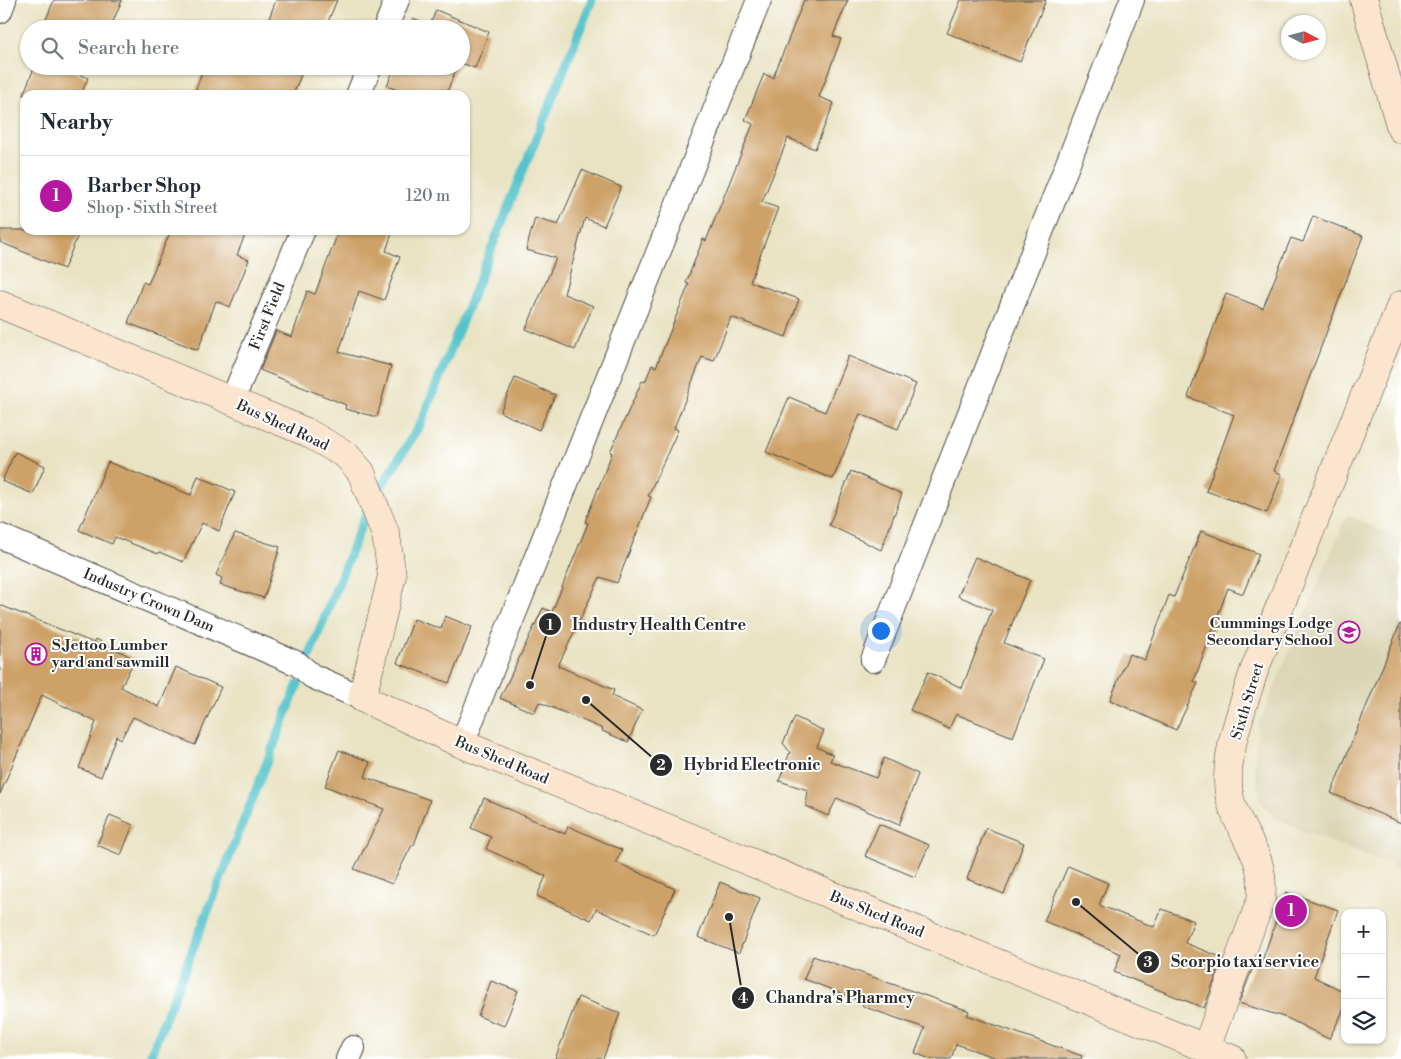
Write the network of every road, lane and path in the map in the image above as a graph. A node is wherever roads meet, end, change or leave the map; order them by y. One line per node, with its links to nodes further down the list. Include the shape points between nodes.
1 (4, 0): 6 (street)
2 (397, 0): 7 (street)
3 (759, 0): 18 (street)
4 (1132, 0): 16 (street)
5 (1364, 0): 10 (street)
6 (0, 11)
7 (389, 20)
8 (366, 75): 9 (street)
9 (360, 90)
10 (1401, 130)
11 (301, 235): 14 (street, First Field)
12 (0, 304): 14 (street, Bus Shed Road)
13 (1401, 305): 19 (street, Sixth Street, via 1258,662 1242,710 1228,776 1230,798 1242,830 1260,862 1262,888)
14 (232, 401): 17 (street, Bus Shed Road, via 306,432 346,455 361,472 386,535 392,576)
15 (0, 536): 17 (street, Industry Crown Dam, via 298,664 312,676)
16 (873, 660)
17 (362, 698): 18 (street, Bus Shed Road)
18 (462, 744): 19 (street, Bus Shed Road)
19 (1206, 1048): 20 (street, Bus Shed Road)
20 (1232, 1059)

